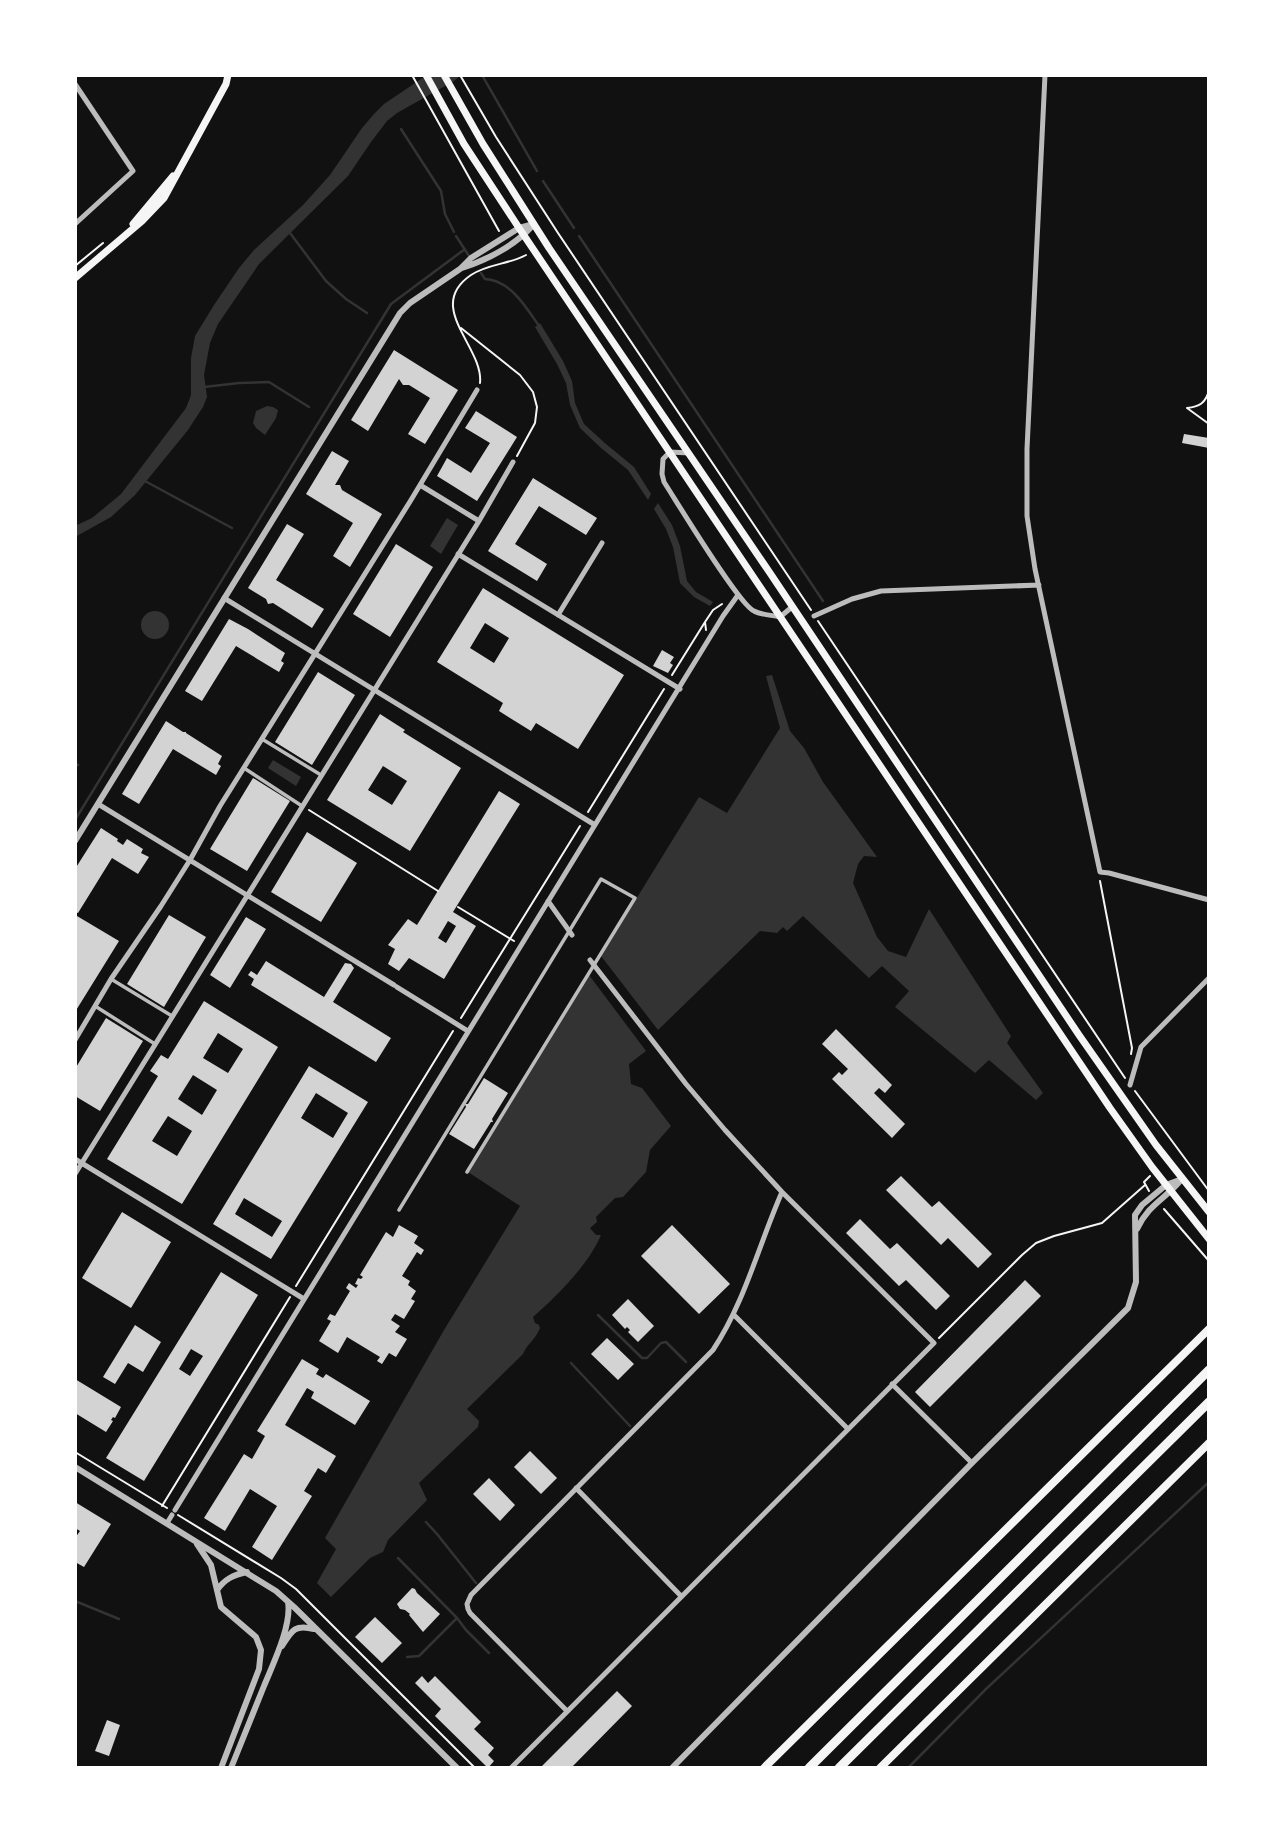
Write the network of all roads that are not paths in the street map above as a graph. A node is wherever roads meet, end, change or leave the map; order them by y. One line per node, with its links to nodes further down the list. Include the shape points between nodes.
1 (228, 75): 11 (main road, via 164,198)
2 (426, 75): 8 (main road)
3 (444, 75): 7 (main road)
4 (1045, 75): 20 (street, via 1027,449 1027,516)
5 (75, 84): 6 (street, via 134,171)
6 (75, 223)
7 (534, 224): 8 (street); 9 (street); 14 (main road)
8 (519, 228): 9 (main road); 10 (street)
9 (524, 236): 10 (street); 13 (main road)
10 (460, 269): 22 (street, via 400,313)
11 (75, 278)
12 (477, 390): 16 (street)
13 (670, 452): 14 (street); 21 (street, via 663,459 664,482); 26 (main road)
14 (689, 453): 23 (main road)
15 (513, 462): 17 (street)
16 (420, 485): 17 (street); 27 (street)
17 (479, 521): 19 (street)
18 (602, 543): 24 (street)
19 (458, 554): 24 (street); 29 (street)
20 (1039, 585): 25 (street, via 881,591); 39 (street, via 1101,872)
21 (738, 595): 26 (street, via 754,611); 28 (street)
22 (224, 598): 27 (street); 33 (street)
23 (792, 607): 26 (street); 55 (main road, via 1079,1035)
24 (558, 615): 28 (street)
25 (814, 615)
26 (780, 617): 56 (main road, via 1102,1098)
27 (315, 654): 29 (street); 30 (street)
28 (680, 689): 35 (street)
29 (374, 690): 32 (street); 35 (street)
30 (262, 738): 31 (street); 32 (street)
31 (244, 768): 34 (street); 37 (street)
32 (321, 775): 34 (street)
33 (98, 804): 36 (street); 37 (street)
34 (302, 806): 38 (street)
35 (595, 825): 40 (street)
36 (75, 841)
37 (190, 860): 38 (street); 44 (street)
38 (247, 895): 46 (street); 47 (street)
39 (1209, 900)
40 (548, 901): 41 (street); 47 (street)
41 (570, 933): 42 (street, via 601,879 635,898); 59 (street)
42 (592, 962): 53 (street); 57 (street, via 716,1121)
43 (1209, 978): 50 (street, via 1141,1047)
44 (111, 979): 45 (street); 46 (street)
45 (94, 1006): 48 (street); 49 (street)
46 (172, 1016): 49 (street)
47 (468, 1031): 63 (street)
48 (75, 1040)
49 (155, 1044): 52 (street)
50 (1130, 1085)
51 (75, 1159): 52 (street)
52 (82, 1164): 54 (street); 63 (street)
53 (467, 1172)
54 (75, 1174)
55 (1182, 1180): 56 (street); 58 (street); 60 (main road)
56 (1166, 1185): 58 (main road); 61 (street, via 1138,1209)
57 (782, 1192): 64 (street); 67 (street, via 934,1343)
58 (1171, 1192): 61 (street, via 1151,1207); 62 (main road)
59 (399, 1210)
60 (1209, 1212)
61 (1137, 1230): 71 (street, via 1136,1282 1128,1308)
62 (1209, 1239)
63 (304, 1299): 74 (street)
64 (734, 1315): 69 (street); 73 (street, via 713,1350)
65 (1209, 1329): 88 (highway)
66 (1209, 1370): 89 (highway)
67 (892, 1384): 69 (street); 71 (street)
68 (1209, 1402): 90 (highway)
69 (848, 1428): 78 (street)
70 (1209, 1443): 91 (highway)
71 (972, 1463): 87 (street)
72 (75, 1467): 74 (street)
73 (576, 1488): 78 (street); 82 (street, via 467,1604 470,1613)
74 (167, 1523): 75 (street)
75 (195, 1540): 76 (street); 77 (street, via 211,1565)
76 (247, 1572): 77 (street, via 228,1578); 79 (street)
77 (217, 1590): 83 (street, via 221,1607 256,1637 261,1650 259,1669)
78 (681, 1595): 82 (street)
79 (287, 1600): 80 (street); 81 (street, via 289,1612)
80 (317, 1629): 81 (street, via 294,1629); 85 (street)
81 (279, 1650): 84 (street)
82 (567, 1711): 86 (street)
83 (221, 1768)
84 (231, 1768)
85 (457, 1768)
86 (511, 1768)
87 (672, 1768)
88 (764, 1768)
89 (809, 1768)
90 (839, 1768)
91 (880, 1768)

